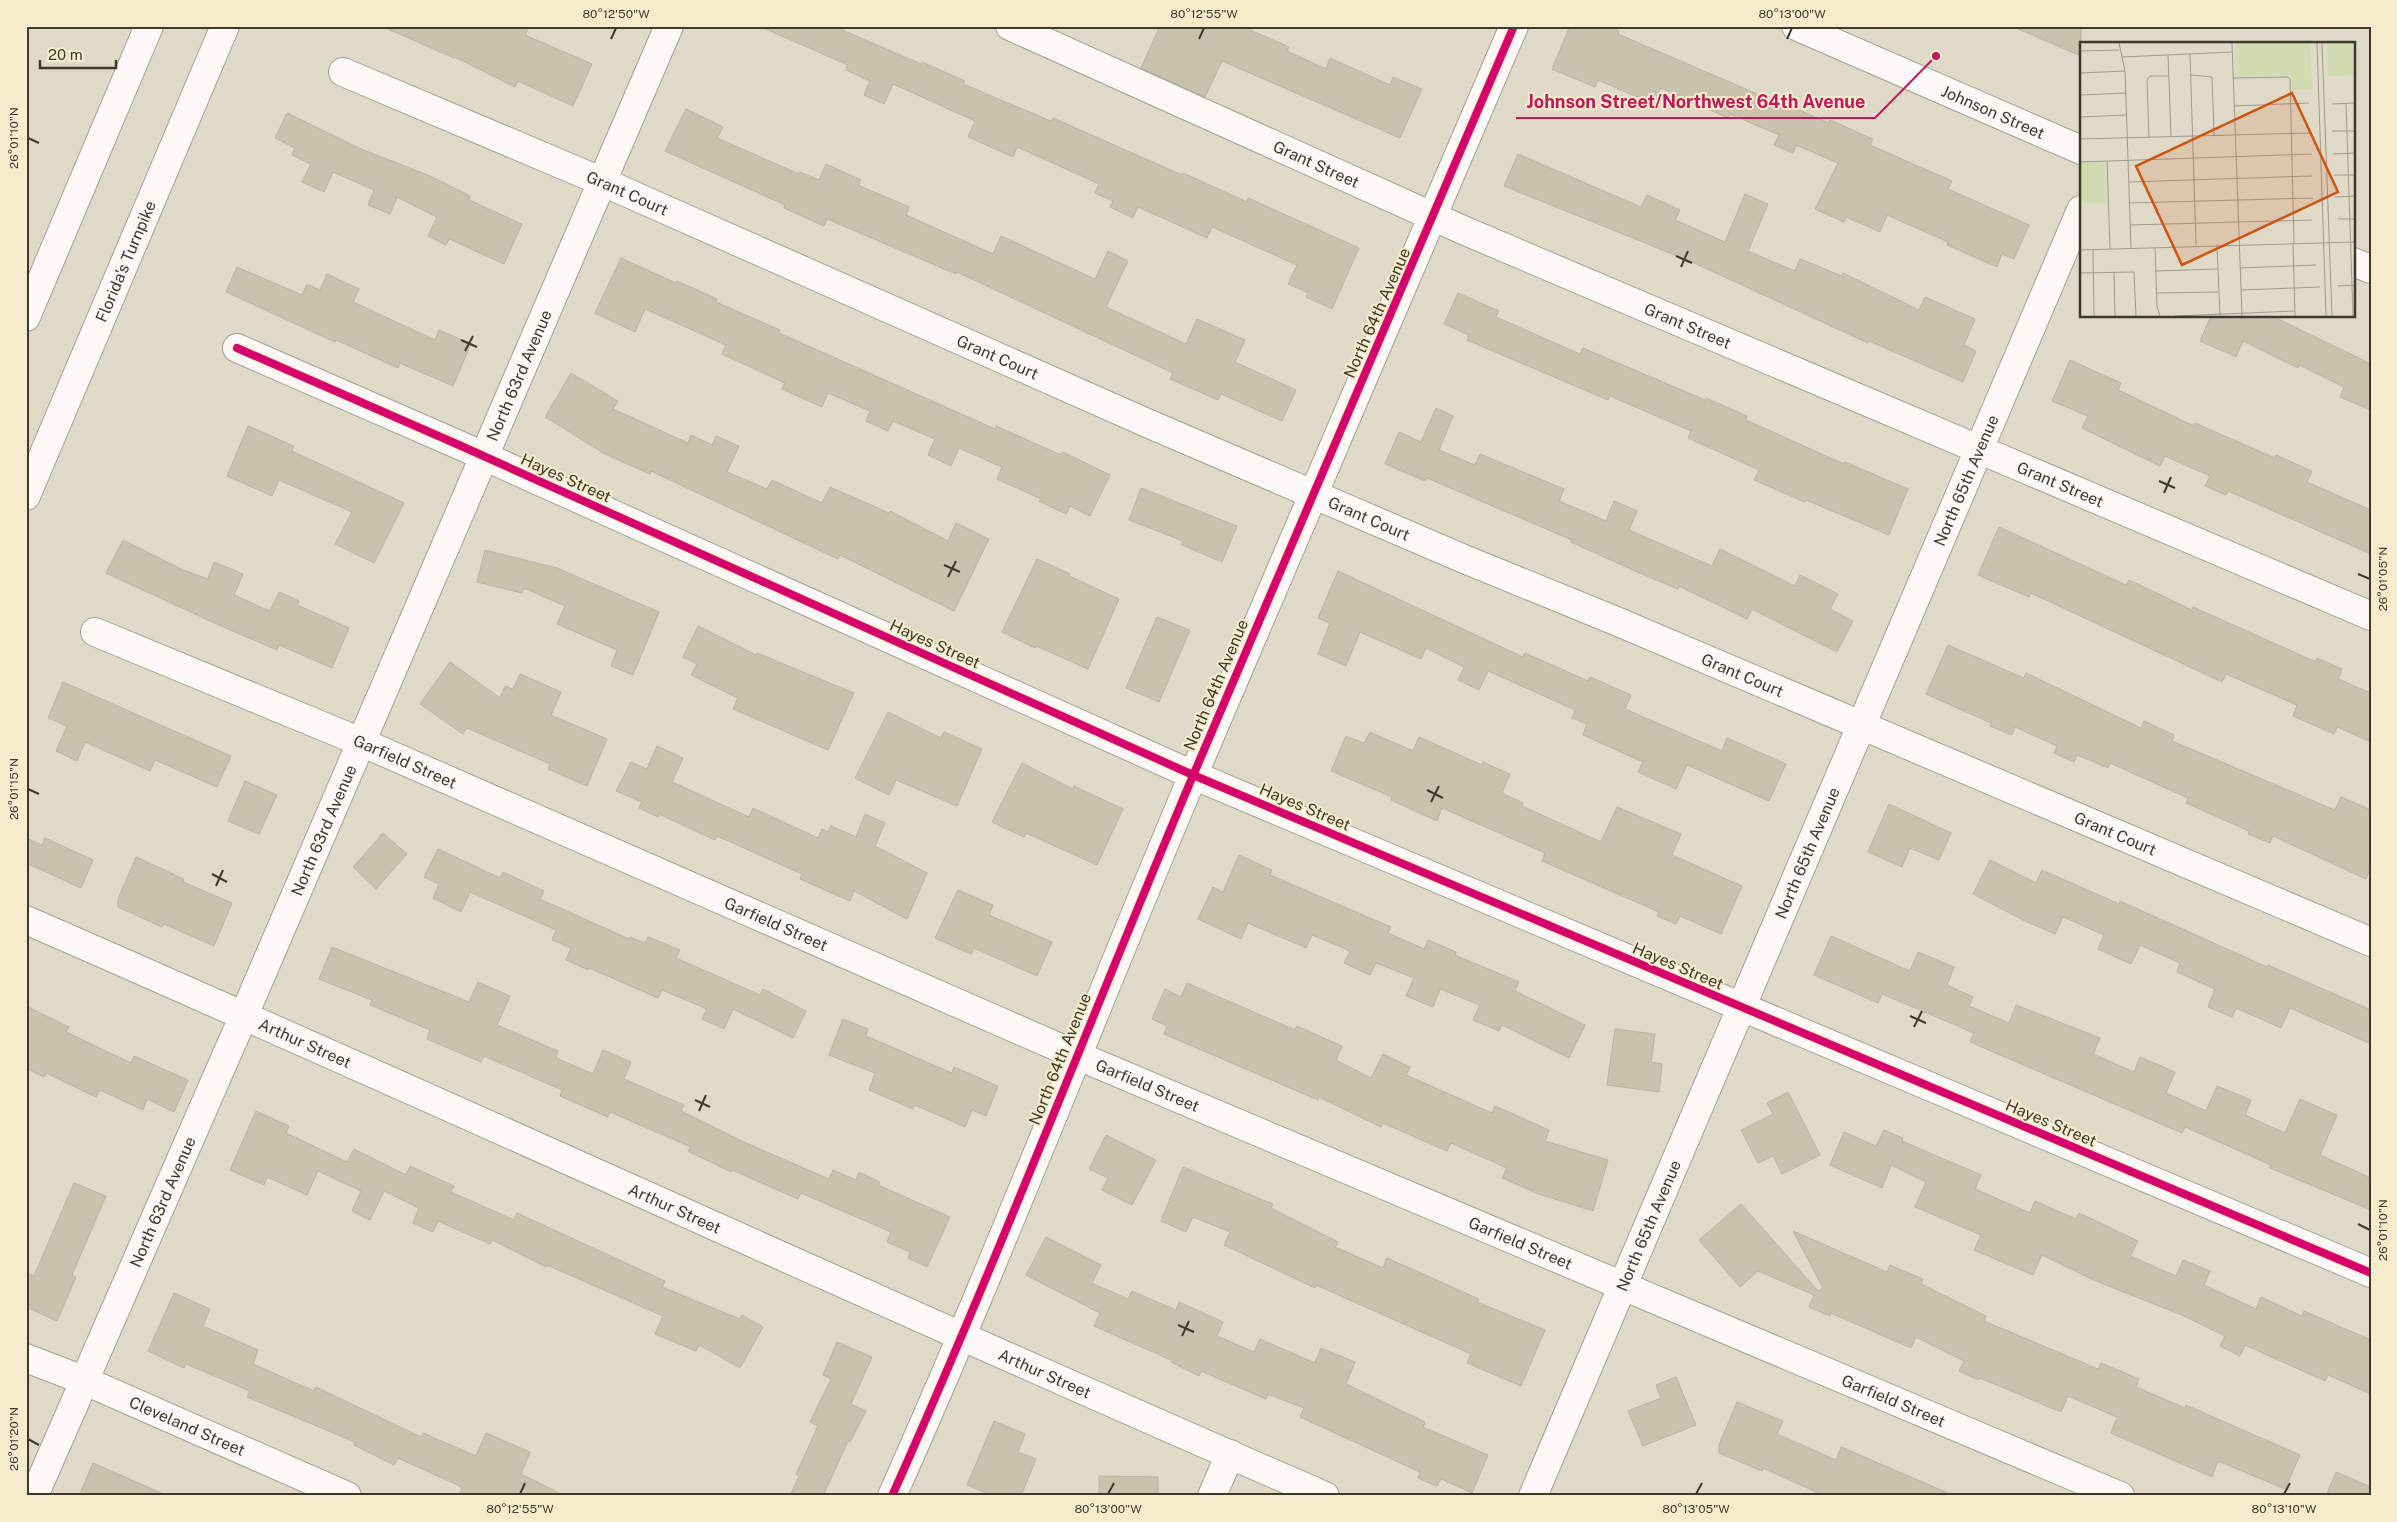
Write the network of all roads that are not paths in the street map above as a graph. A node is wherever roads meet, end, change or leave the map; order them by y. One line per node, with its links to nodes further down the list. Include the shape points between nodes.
1 (149, 26): 15 (main road)
2 (225, 26): 20 (main road, Florida's Turnpike)
3 (669, 26): 10 (main road, North 63rd Avenue)
4 (1010, 26): 12 (main road, Grant Street)
5 (1796, 26): 7 (main road, Johnson Street)
6 (1504, 29): 12 (main road, North 64th Avenue)
7 (1843, 36): 9 (main road, Johnson Street)
8 (343, 72): 10 (main road, Grant Court)
9 (2080, 150)
10 (603, 182): 18 (main road, North 63rd Avenue); 19 (main road, Grant Court)
11 (2080, 212): 17 (main road, North 65th Avenue)
12 (1433, 218): 17 (main road, Grant Street); 19 (main road, North 64th Avenue)
13 (2354, 262): 14 (main road)
14 (2371, 269)
15 (26, 317)
16 (237, 348): 18 (main road, Hayes Street)
17 (1978, 450): 21 (main road, Grant Street); 23 (main road, North 65th Avenue)
18 (484, 456): 24 (main road, North 63rd Avenue); 25 (main road, Hayes Street)
19 (1312, 494): 23 (main road, Grant Court); 25 (main road, North 64th Avenue)
20 (26, 496)
21 (2371, 616)
22 (96, 632): 24 (main road, Garfield Street)
23 (1861, 726): 27 (main road, Grant Court); 28 (main road, North 65th Avenue)
24 (361, 742): 29 (main road, North 63rd Avenue); 30 (main road, Garfield Street)
25 (1193, 775): 28 (main road, Hayes Street); 30 (main road, North 64th Avenue)
26 (26, 920): 29 (main road, Arthur Street)
27 (2371, 942)
28 (1740, 1007): 31 (main road, Hayes Street); 32 (main road, North 65th Avenue)
29 (244, 1015): 33 (main road, Arthur Street); 35 (main road, North 63rd Avenue)
30 (1076, 1056): 32 (main road, Garfield Street); 33 (main road, North 64th Avenue)
31 (2371, 1273)
32 (1622, 1286): 42 (main road, North 65th Avenue); 43 (main road, Garfield Street)
33 (962, 1338): 36 (main road, Arthur Street); 39 (main road, North 64th Avenue)
34 (26, 1358): 35 (main road, Cleveland Street)
35 (83, 1380): 37 (main road, North 63rd Avenue); 38 (main road, Cleveland Street)
36 (1230, 1454): 40 (main road); 41 (main road, Arthur Street)
37 (34, 1496)
38 (347, 1496)
39 (892, 1496)
40 (1212, 1496)
41 (1325, 1496)
42 (1532, 1496)
43 (2120, 1496)

